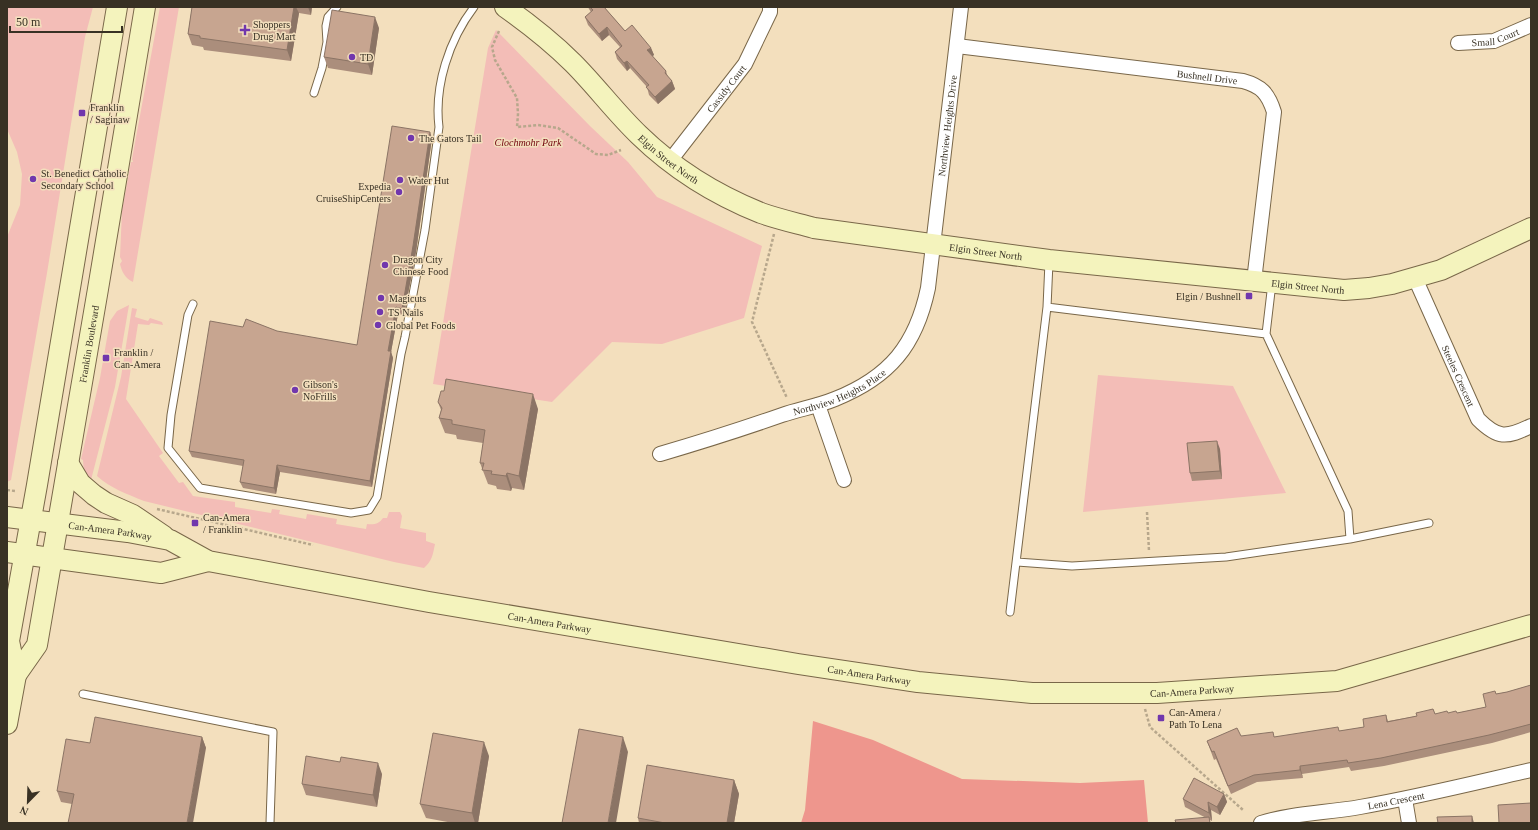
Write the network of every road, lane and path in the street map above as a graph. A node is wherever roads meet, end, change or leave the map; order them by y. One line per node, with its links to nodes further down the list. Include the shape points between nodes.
1 (117, 7): 35 (main road, Franklin Boulevard)
2 (145, 7): 28 (main road, Franklin Boulevard)
3 (337, 7): 12 (lane, via 328,18 327,42)
4 (474, 7): 21 (lane, via 458,34 443,71 437,111 439,127 421,252 377,497 369,510 351,513 200,488 168,448 171,414 188,315)
5 (505, 7): 14 (main road, Elgin Street North, via 543,35 573,63 628,124)
6 (770, 7): 14 (street, Cassidy Court, via 746,64)
7 (961, 7): 11 (street, Northview Heights Drive)
8 (1531, 25): 10 (street, Small Court, via 1494,41)
9 (499, 31): 13 (path, via 492,47 495,60 517,98 517,127 538,125 558,128 596,154 608,155)
10 (1458, 43)
11 (957, 46): 17 (street, Northview Heights Drive); 20 (street, Bushnell Drive, via 1236,80 1255,85 1264,92 1274,112)
12 (314, 93)
13 (621, 150)
14 (669, 162): 15 (main road, Elgin Street North, via 716,192)
15 (778, 219): 17 (main road, Elgin Street North, via 820,229); 25 (path, via 752,322)
16 (1531, 228): 19 (main road, Elgin Street North, via 1441,270)
17 (934, 244): 18 (main road, Elgin Street North); 24 (street, Northview Heights Place, via 924,309 908,344 883,372 856,390)
18 (1049, 260): 20 (main road, Elgin Street North); 22 (lane)
19 (1415, 278): 20 (main road, Elgin Street North, via 1369,288 1344,290); 26 (street, Steeles Crescent, via 1478,419 1496,433 1507,435)
20 (1263, 282): 23 (lane)
21 (193, 304)
22 (1047, 307): 23 (lane); 44 (lane)
23 (1266, 334): 38 (lane, via 1348,511)
24 (818, 405): 25 (street, Northview Heights Place); 29 (street)
25 (793, 412): 27 (street, Northview Heights Place)
26 (1531, 426)
27 (660, 454)
28 (68, 463): 37 (main road, Franklin Boulevard); 39 (main road, via 80,483 94,495 133,515)
29 (844, 480)
30 (7, 490): 31 (path)
31 (15, 492)
32 (153, 508): 40 (path)
33 (1147, 512): 45 (path)
34 (7, 517): 35 (main road, Can-Amera Parkway)
35 (30, 520): 37 (main road, Can-Amera Parkway); 41 (main road, Franklin Boulevard)
36 (1429, 523): 38 (lane)
37 (58, 524): 39 (main road, Can-Amera Parkway); 42 (main road, Franklin Boulevard)
38 (1350, 539): 45 (lane, via 1226,557)
39 (170, 540): 43 (main road, Can-Amera Parkway)
40 (313, 545)
41 (16, 553): 42 (main road, Can-Amera Parkway); 48 (main road, Franklin Boulevard, via 9,641)
42 (52, 557): 43 (main road, Can-Amera Parkway, via 161,573); 48 (main road, Franklin Boulevard, via 37,645)
43 (208, 561): 49 (main road, Can-Amera Parkway, via 429,602 782,662 918,682 1032,693)
44 (1017, 562): 45 (lane, via 1072,566); 46 (lane)
45 (1150, 562)
46 (1010, 612)
47 (1531, 625): 49 (main road, Can-Amera Parkway, via 1337,681)
48 (16, 674): 51 (main road, Franklin Boulevard)
49 (1141, 693): 54 (path, via 1150,727)
50 (83, 694): 55 (lane, via 273,732)
51 (7, 724)
52 (1531, 770): 53 (street, Lena Crescent)
53 (1405, 799): 56 (street, Lena Crescent); 57 (street)
54 (1243, 810)
55 (270, 823)
56 (1261, 823)
57 (1409, 823)

